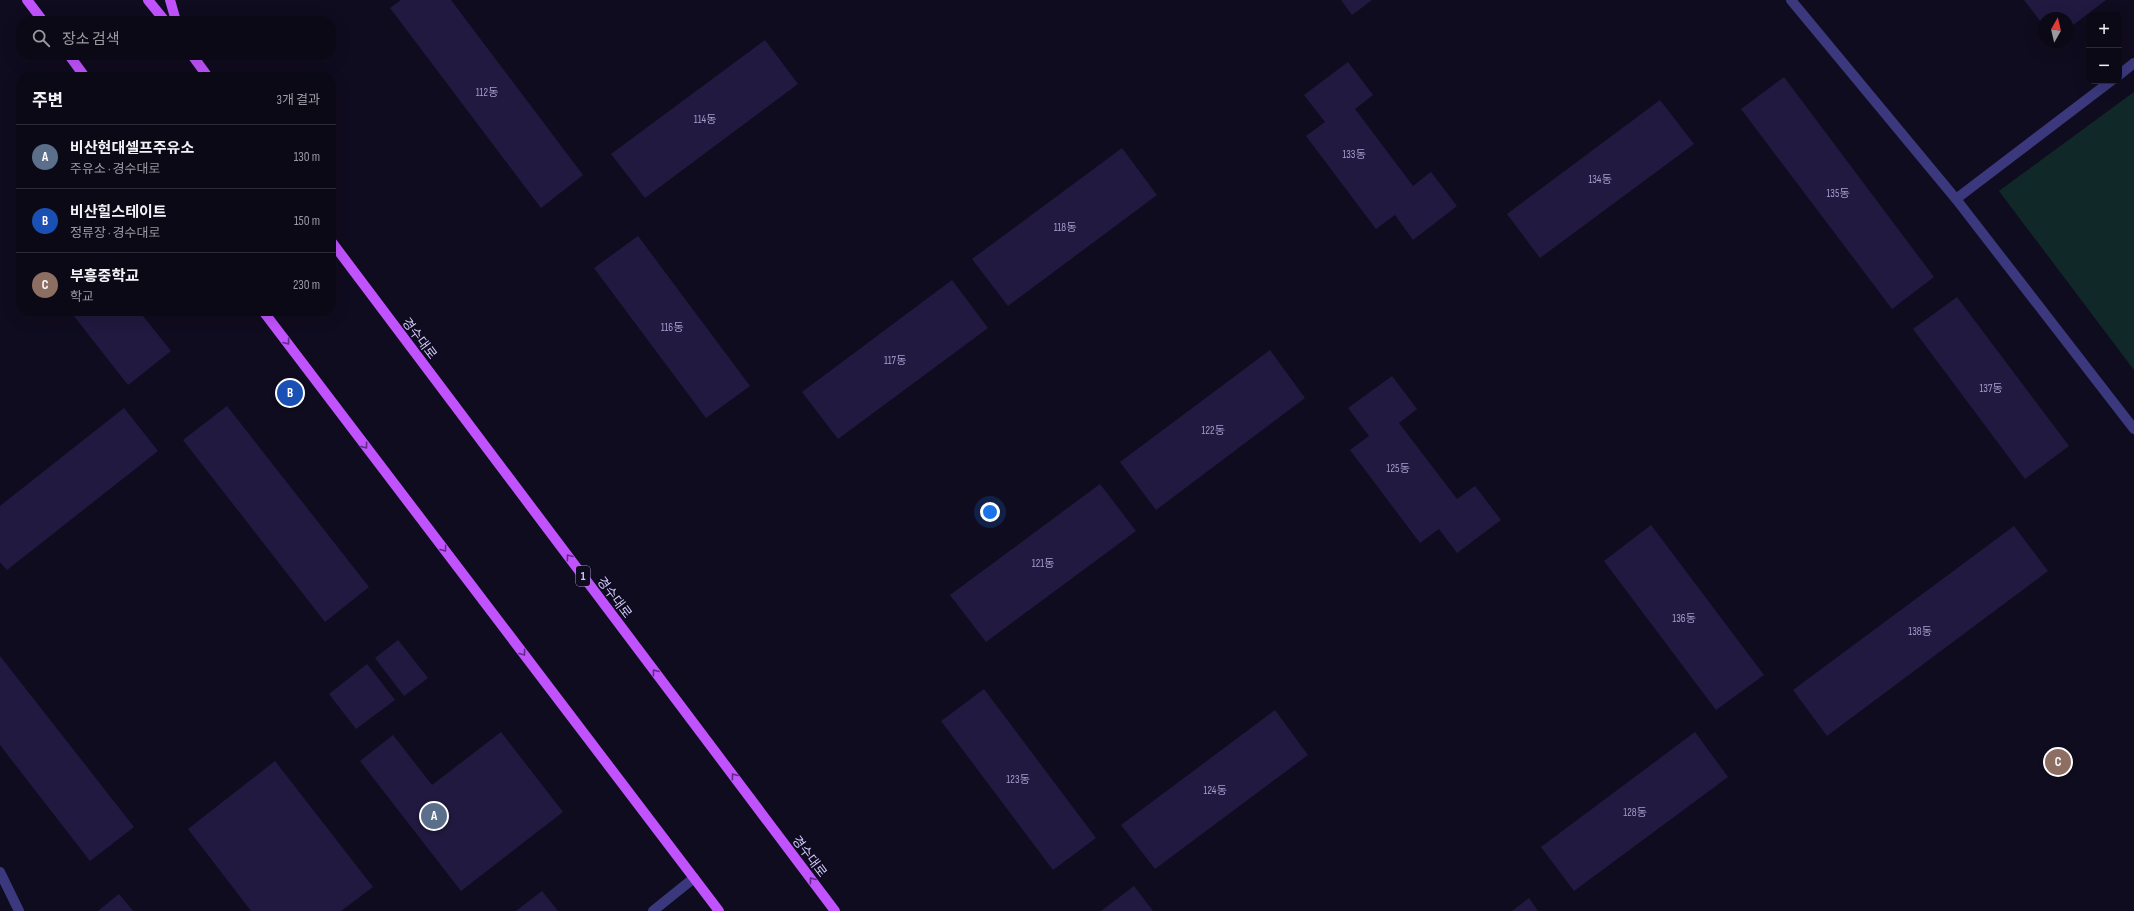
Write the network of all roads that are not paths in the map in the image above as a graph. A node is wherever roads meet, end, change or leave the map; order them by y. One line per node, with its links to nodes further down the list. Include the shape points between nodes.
1 (27, 0): 5 (main road)
2 (148, 0): 6 (main road)
3 (170, 0): 7 (main road)
4 (1791, 0): 15 (street)
5 (39, 16)
6 (161, 16)
7 (175, 16)
8 (73, 60): 11 (main road)
9 (196, 60): 12 (main road)
10 (2134, 63): 13 (street)
11 (81, 72)
12 (204, 72)
13 (2122, 73)
14 (2107, 84): 15 (street)
15 (1956, 199): 18 (street)
16 (336, 247): 24 (main road, 경수대로 / 1, one-way to 16)
17 (267, 316): 20 (main road, one-way to 20)
18 (2134, 429)
19 (0, 872): 21 (street)
20 (694, 878): 22 (street); 23 (main road)
21 (19, 911)
22 (653, 911)
23 (719, 911)
24 (835, 911)

